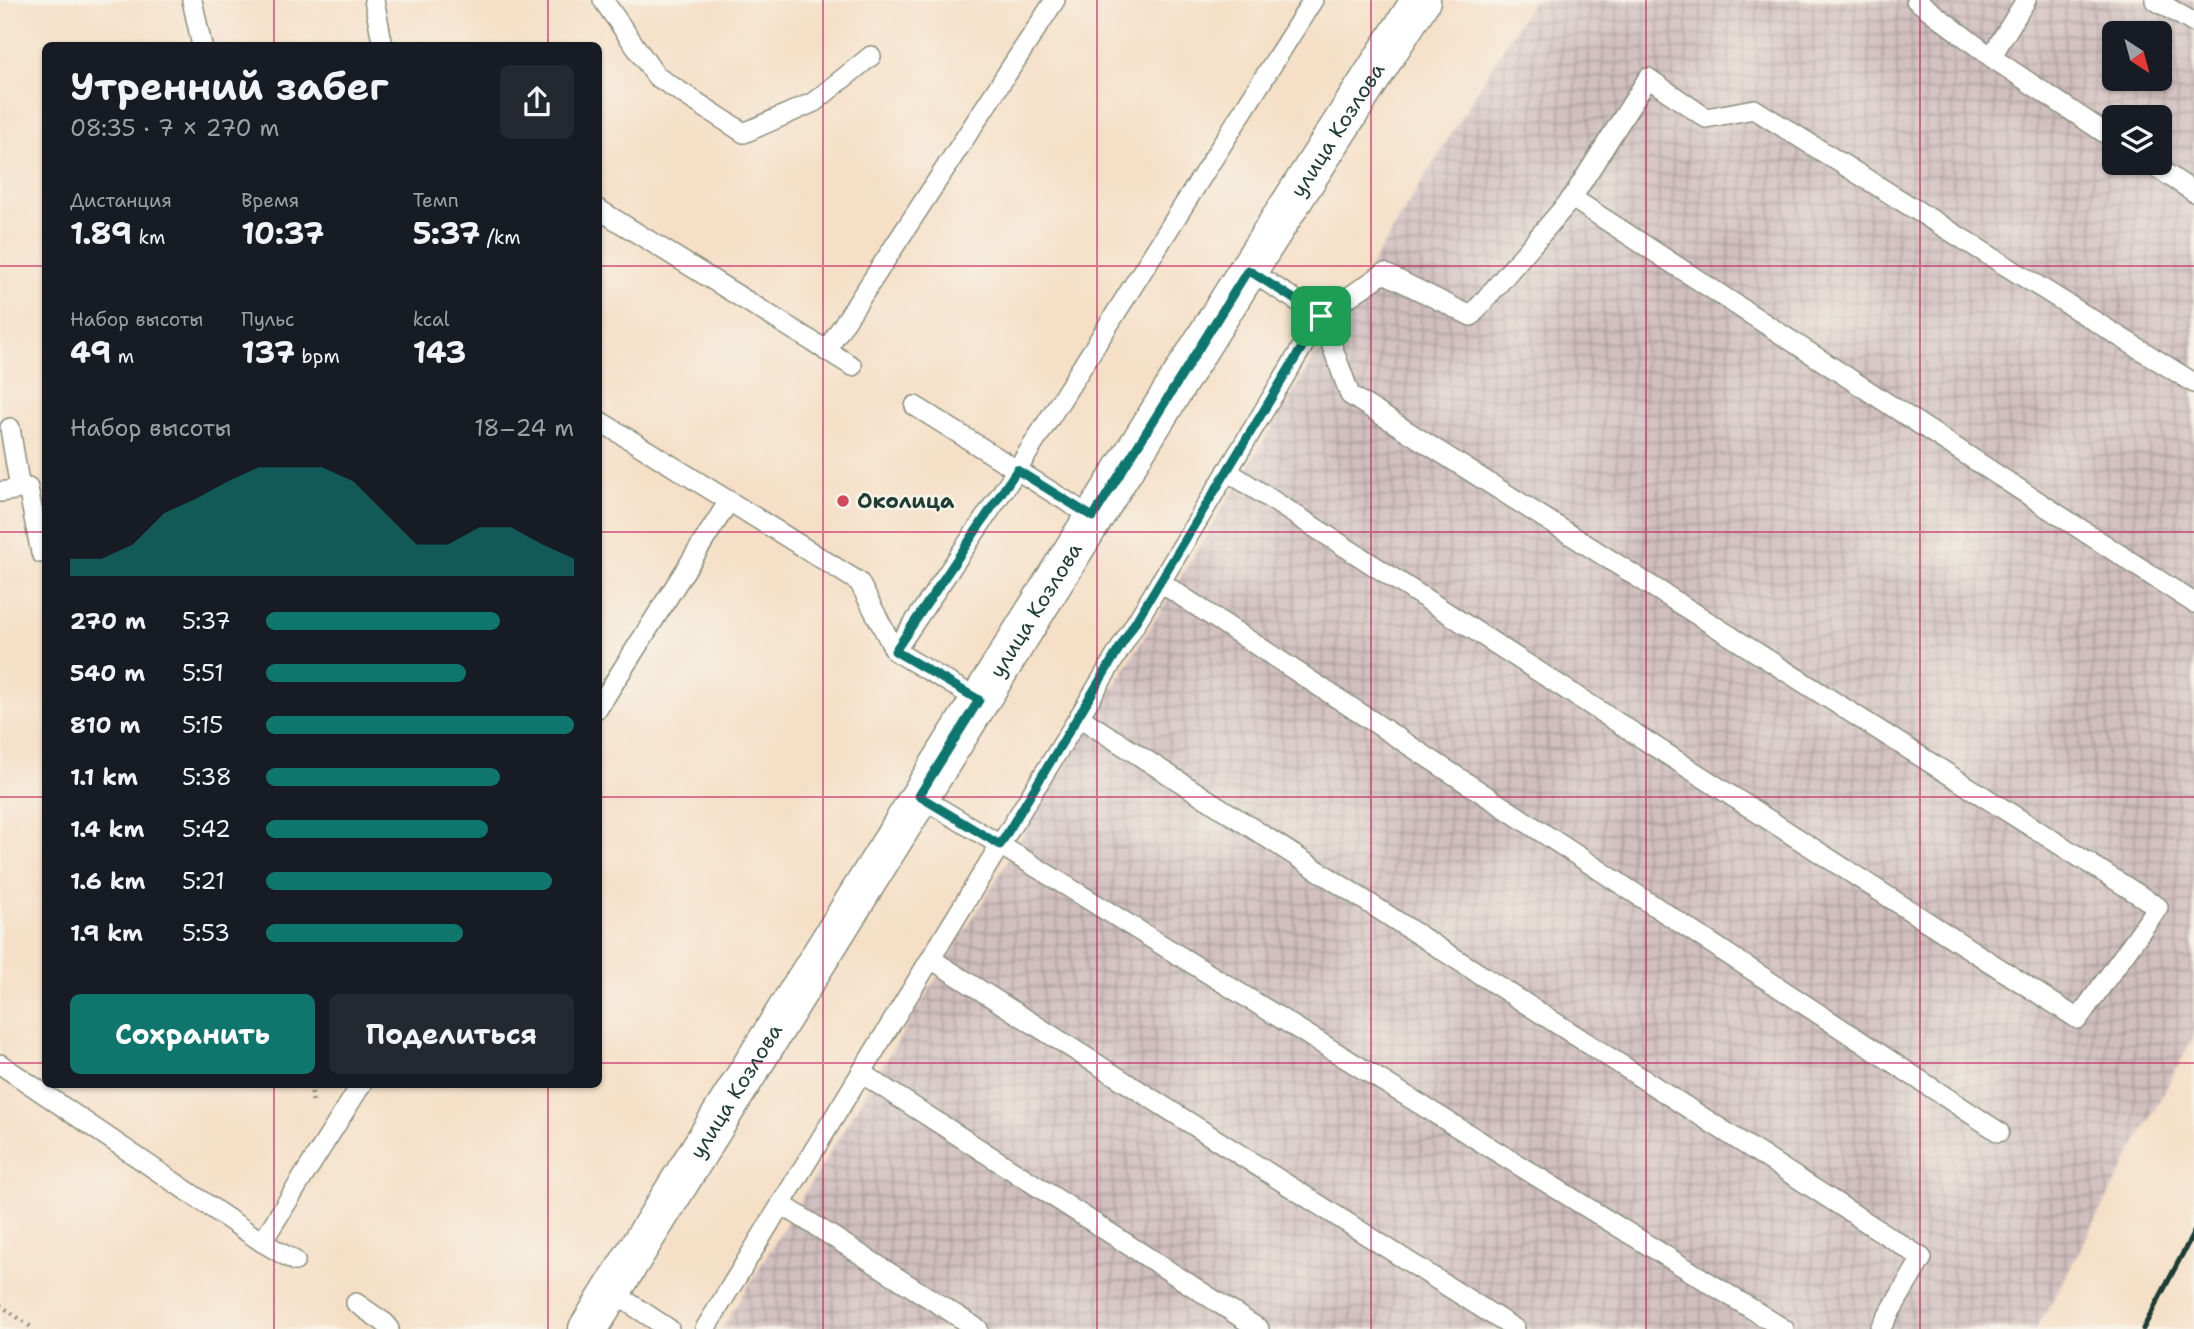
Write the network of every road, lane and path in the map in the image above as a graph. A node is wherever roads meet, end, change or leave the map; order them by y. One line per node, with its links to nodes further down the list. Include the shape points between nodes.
1 (192, 0): 11 (lane)
2 (374, 0): 12 (lane)
3 (603, 0): 13 (lane, via 656,76 744,133 814,102)
4 (1055, 0): 22 (lane)
5 (1313, 0): 28 (lane)
6 (1421, 0): 20 (main road, улица Козлова)
7 (1916, 0): 14 (lane)
8 (2026, 0): 14 (lane)
9 (2155, 0): 10 (lane)
10 (2194, 23)
11 (201, 42)
12 (382, 42)
13 (871, 56)
14 (1991, 57): 15 (lane)
15 (2102, 131)
16 (2168, 175): 17 (lane)
17 (2194, 192)
18 (1572, 198): 21 (lane, via 1471,316 1384,273); 24 (lane, via 1648,78 1706,118 1754,109); 36 (lane)
19 (602, 211): 22 (lane)
20 (1248, 270): 21 (lane); 33 (main road, улица Козлова)
21 (1321, 316): 29 (lane); 29 (lane, via 1350,396 2158,907 2078,1019)
22 (826, 351): 23 (lane)
23 (852, 366)
24 (2194, 383)
25 (915, 406): 28 (lane)
26 (602, 423): 32 (lane)
27 (10, 428): 30 (lane)
28 (1017, 470): 33 (lane); 37 (lane)
29 (1227, 471): 35 (lane)
30 (31, 487): 31 (lane); 34 (lane)
31 (0, 492)
32 (729, 501): 37 (lane, via 859,582); 39 (lane)
33 (1093, 517): 38 (main road, улица Козлова)
34 (42, 553)
35 (1160, 582): 40 (lane); 47 (lane)
36 (2194, 603)
37 (895, 651): 38 (lane)
38 (979, 700): 41 (main road, улица Козлова)
39 (602, 702)
40 (1079, 717): 42 (lane); 63 (lane, via 1922,1258)
41 (919, 796): 42 (lane); 51 (main road, улица Козлова)
42 (1000, 845): 43 (lane); 62 (lane)
43 (931, 959): 45 (lane); 61 (lane)
44 (0, 1064): 49 (lane)
45 (861, 1073): 48 (lane); 60 (lane)
46 (359, 1088): 49 (lane)
47 (1999, 1132)
48 (781, 1204): 54 (lane); 59 (lane)
49 (262, 1242): 50 (lane)
50 (295, 1261)
51 (611, 1291): 57 (main road, улица Козлова); 58 (lane)
52 (356, 1303): 56 (lane)
53 (0, 1305): 55 (path)
54 (714, 1326)
55 (34, 1329)
56 (389, 1329)
57 (587, 1329)
58 (669, 1329)
59 (978, 1329)
60 (1259, 1329)
61 (1515, 1329)
62 (1784, 1329)
63 (1880, 1329)

